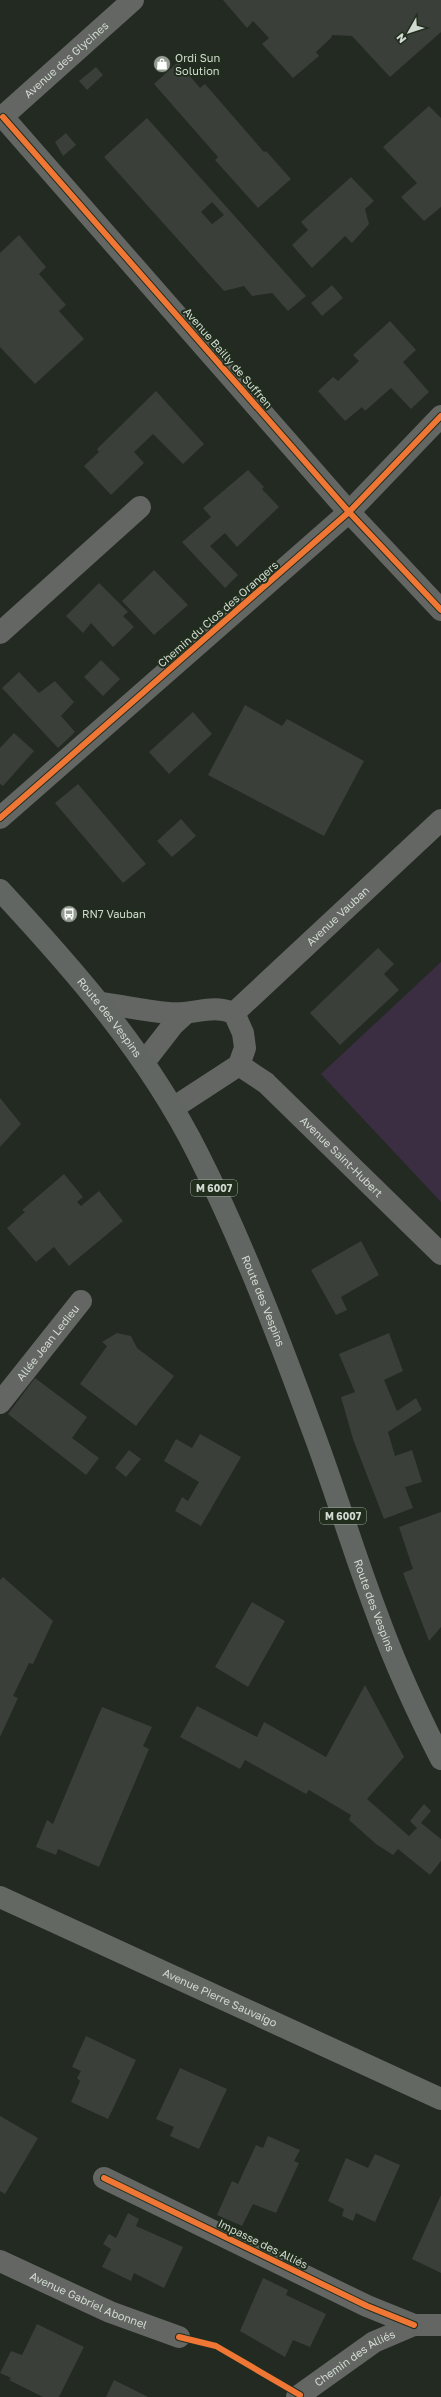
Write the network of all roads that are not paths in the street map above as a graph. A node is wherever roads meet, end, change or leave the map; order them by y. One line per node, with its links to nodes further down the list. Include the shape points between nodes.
1 (133, 0): 2 (street, Avenue des Glycines)
2 (1, 118): 5 (street, Avenue Bailly de Suffren)
3 (441, 416): 5 (street, Chemin du Clos des Orangers)
4 (140, 508): 7 (street)
5 (349, 512): 6 (street, Avenue Bailly de Suffren); 8 (street, Chemin du Clos des Orangers)
6 (441, 610)
7 (0, 633)
8 (0, 818)
9 (441, 820): 13 (street, Avenue Vauban)
10 (0, 890): 11 (main road, Route des Vespins / M 6007)
11 (101, 1003): 12 (street, via 168,1013); 14 (main road, Route des Vespins / M 6007)
12 (186, 1013): 13 (street, via 222,1008); 14 (street, via 173,1025)
13 (234, 1013): 15 (street, via 243,1033 245,1048)
14 (145, 1061): 16 (main road, Route des Vespins / M 6007)
15 (239, 1065): 16 (street); 17 (street, Avenue Saint-Hubert, via 266,1083)
16 (173, 1108): 20 (main road, Route des Vespins / M 6007, via 199,1154 250,1270 310,1423 376,1614 413,1704)
17 (441, 1254)
18 (81, 1301): 19 (street, Allée Jean Ledieu)
19 (0, 1403)
20 (441, 1759)
21 (0, 1897): 22 (main road, Avenue Pierre Sauvaigo)
22 (441, 2099)
23 (104, 2178): 25 (street, Impasse des Alliés, via 367,2306)
24 (0, 2262): 27 (street, Avenue Gabriel Abonnel, via 110,2312)
25 (414, 2325): 26 (street, Chemin des Alliés); 28 (street, Chemin des Alliés, via 374,2342)
26 (441, 2325)
27 (179, 2337)
28 (297, 2397)

